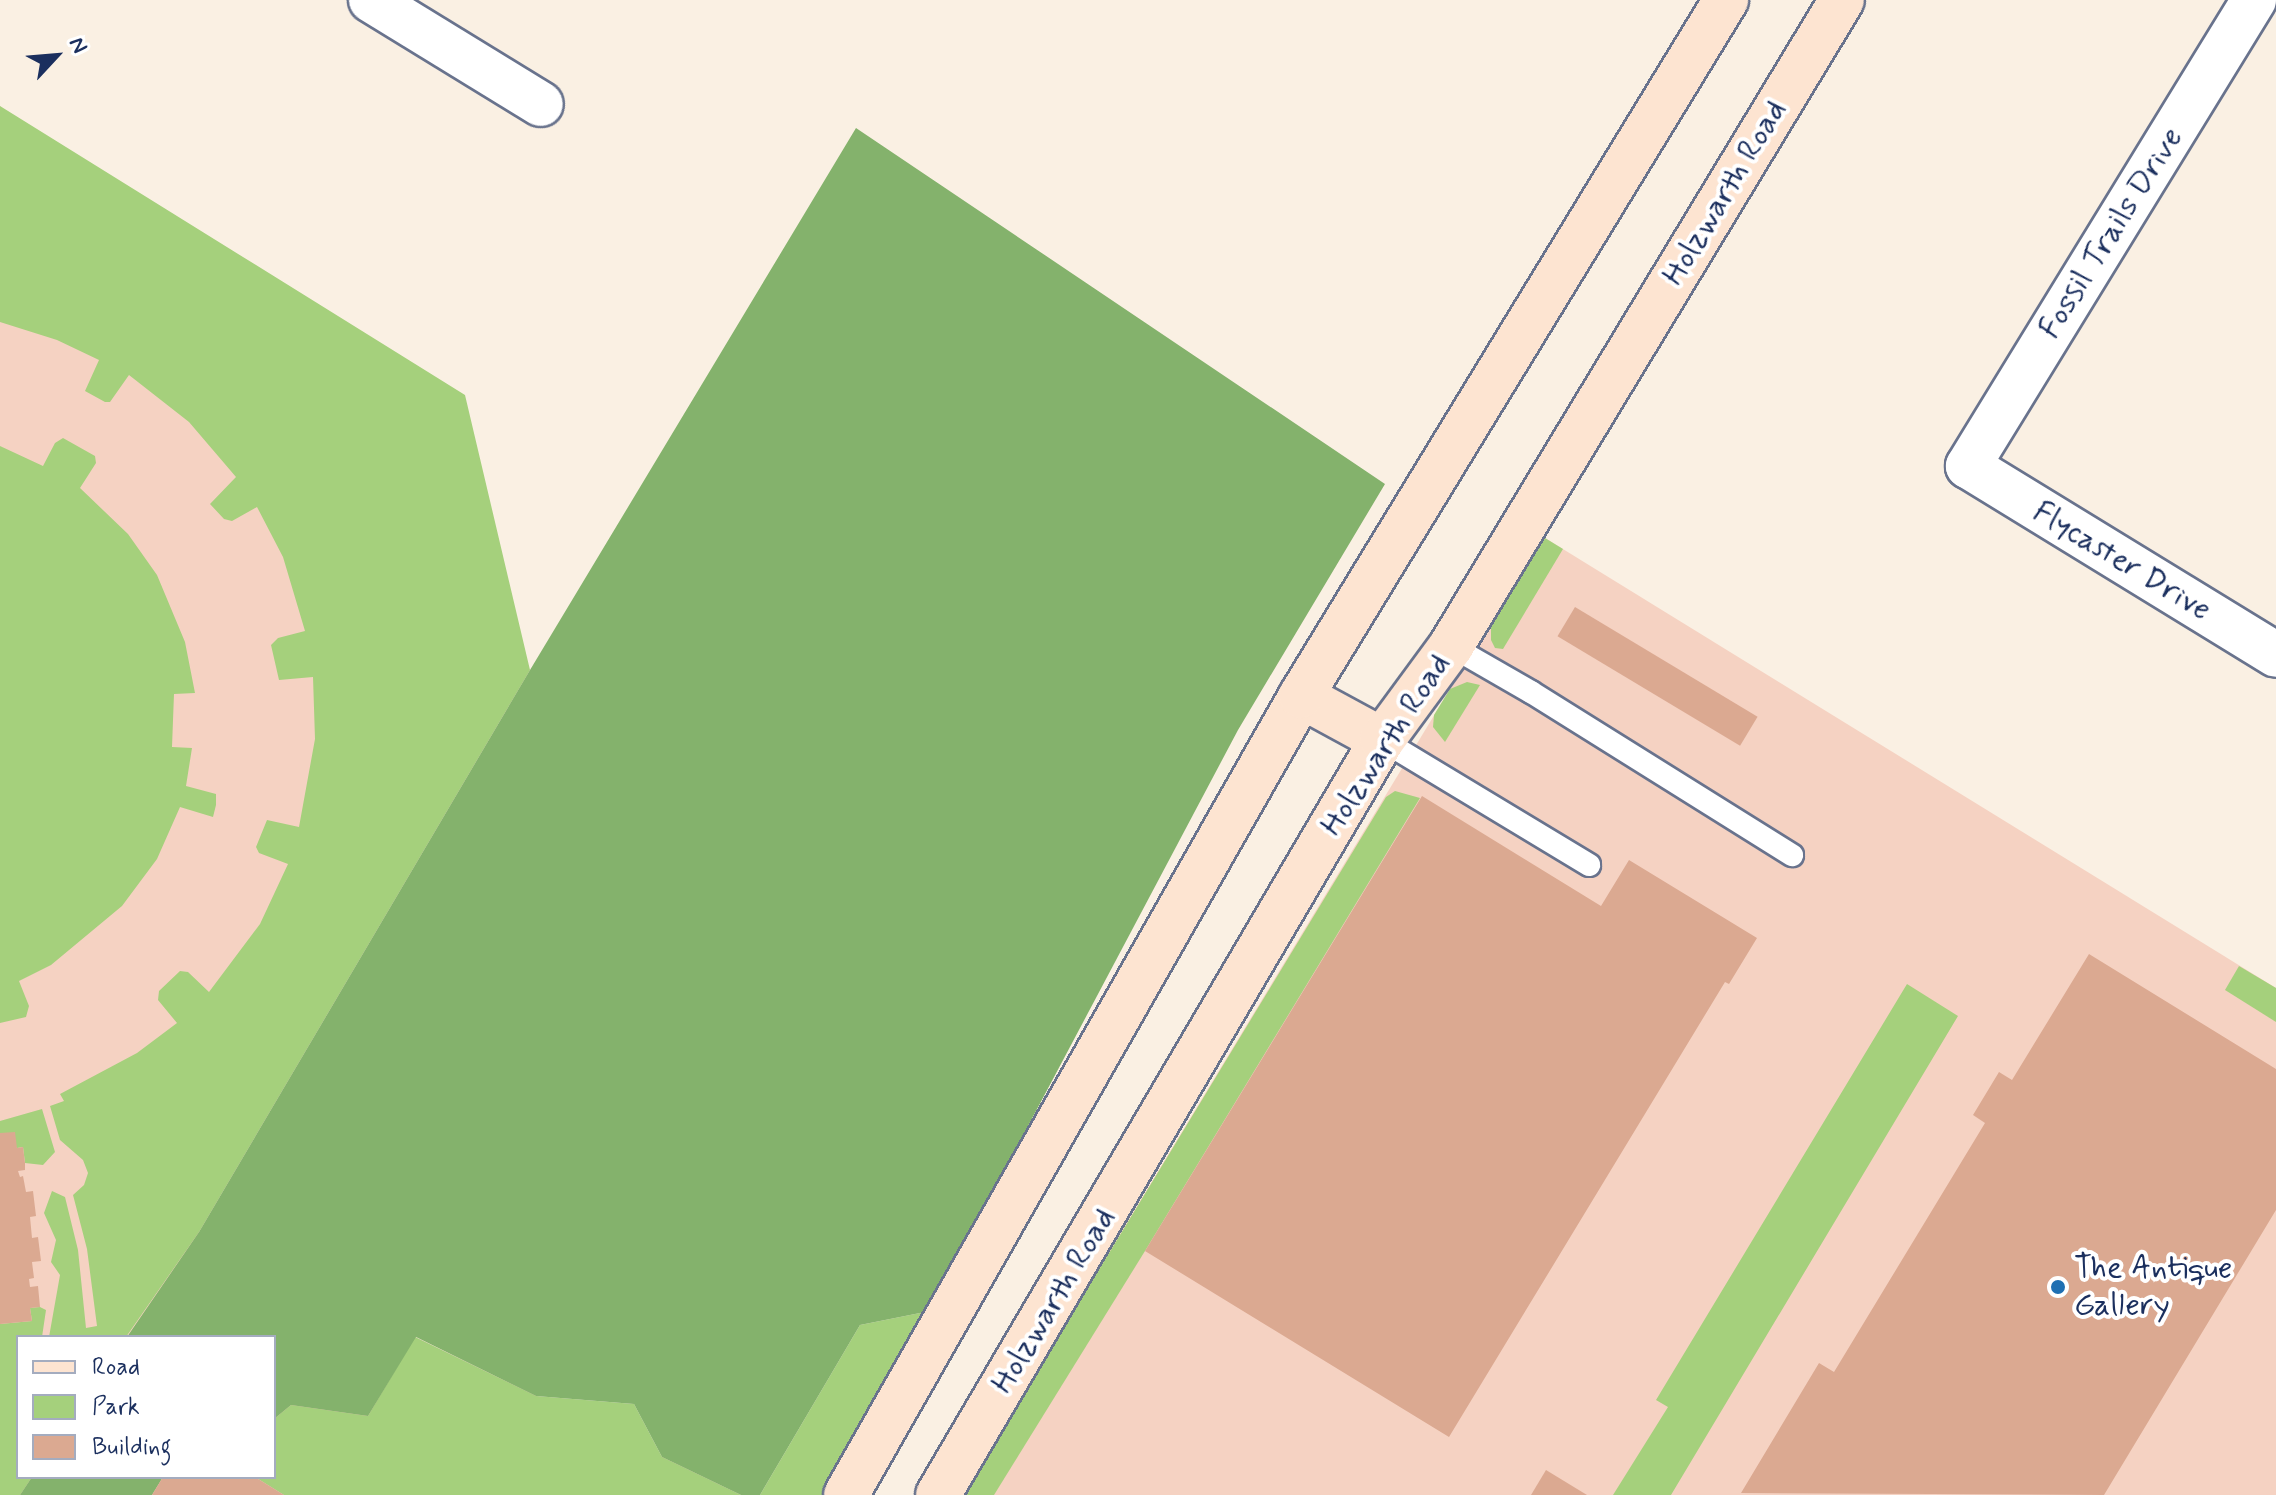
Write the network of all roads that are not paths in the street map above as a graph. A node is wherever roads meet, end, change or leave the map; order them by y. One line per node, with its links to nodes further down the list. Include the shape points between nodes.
1 (371, 0): 5 (street)
2 (1726, 0): 9 (main road)
3 (1842, 0): 7 (main road, Holzwarth Road)
4 (2254, 0): 6 (street, Fossil Trails Drive)
5 (541, 104)
6 (1968, 466): 8 (street, Flycaster Drive)
7 (1451, 646): 10 (main road, Holzwarth Road); 11 (lane)
8 (2276, 655)
9 (1301, 696): 10 (main road); 13 (main road)
10 (1382, 740): 12 (lane); 14 (main road, Holzwarth Road)
11 (1792, 855)
12 (1589, 865)
13 (846, 1495)
14 (938, 1495)

